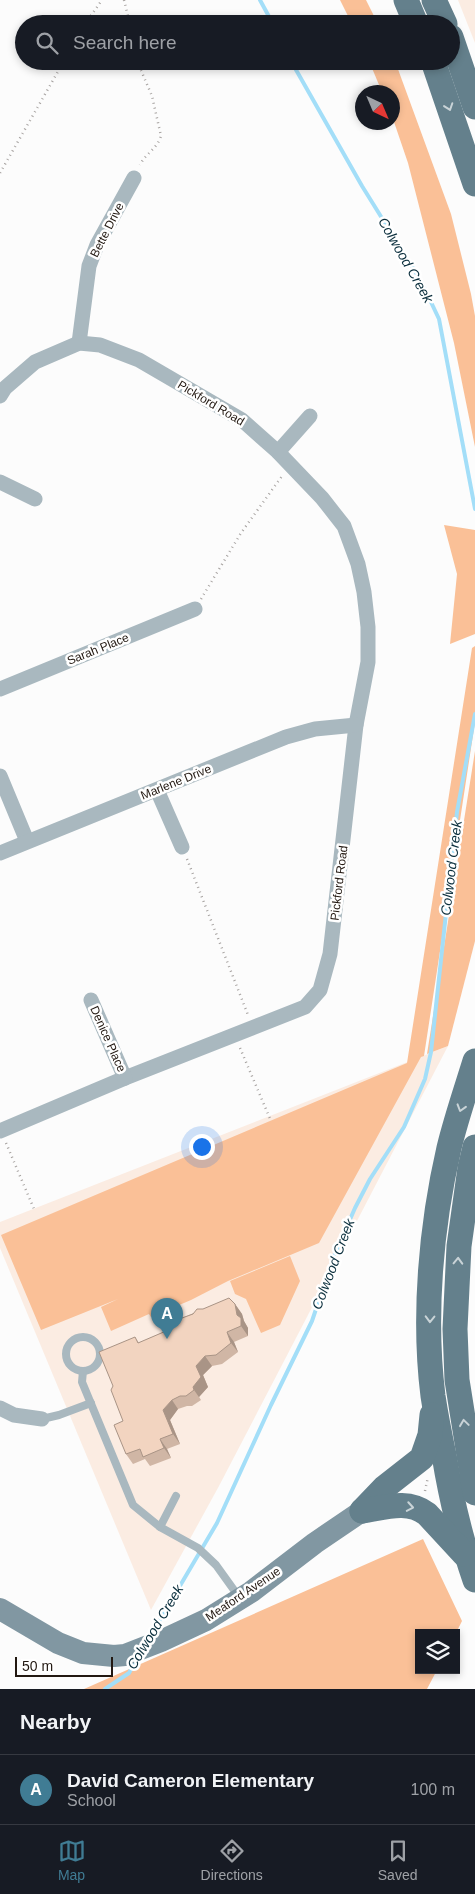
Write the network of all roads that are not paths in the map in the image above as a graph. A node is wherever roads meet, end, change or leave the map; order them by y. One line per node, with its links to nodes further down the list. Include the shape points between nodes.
1 (406, 0): 3 (main road)
2 (434, 0): 4 (main road)
3 (412, 15)
4 (441, 15)
5 (460, 63): 7 (main road)
6 (436, 70): 9 (main road, one-way to 9)
7 (475, 107)
8 (134, 178): 10 (street, Bette Drive, via 89,266)
9 (475, 184)
10 (79, 343): 11 (street, via 35,362); 13 (street, Pickford Road, via 100,345 139,360 242,420)
11 (0, 396)
12 (310, 416): 13 (street)
13 (278, 452): 18 (street, Pickford Road, via 344,526 358,564 368,626 368,662)
14 (0, 482): 15 (street)
15 (35, 499)
16 (195, 609): 17 (street, Sarah Place)
17 (0, 689)
18 (356, 724): 20 (street, Marlene Drive, via 286,737); 26 (street, Pickford Road, via 330,954 320,990 305,1007)
19 (0, 776): 21 (street)
20 (157, 790): 21 (street, Marlene Drive); 22 (street)
21 (27, 841): 23 (street, Marlene Drive)
22 (182, 847)
23 (0, 853)
24 (91, 1000): 26 (street, Denice Place)
25 (475, 1061): 30 (main road, one-way to 30, via 449,1147 431,1267)
26 (125, 1078): 27 (street, Pickford Road)
27 (0, 1130)
28 (475, 1147): 34 (main road, one-way to 28, via 455,1330 459,1246)
29 (83, 1371): 29 (lane, via 90,1369 100,1358 97,1343 84,1336 70,1343 66,1357 76,1369); 31 (lane, via 82,1382)
30 (433, 1396): 34 (main road); 36 (main road, via 430,1435 422,1458 385,1487)
31 (91, 1403): 33 (lane); 37 (lane, via 133,1505)
32 (0, 1408): 33 (street)
33 (42, 1419)
34 (469, 1491): 38 (main road)
35 (176, 1496): 37 (lane)
36 (362, 1511): 38 (main road, one-way to 38, via 404,1505 420,1508); 40 (street, Meaford Avenue)
37 (160, 1527): 40 (lane, via 198,1548 216,1565)
38 (467, 1557): 39 (main road)
39 (475, 1580)
40 (240, 1599): 41 (street, Meaford Avenue, via 206,1620 161,1641 114,1656 83,1653 58,1643)
41 (0, 1609)

